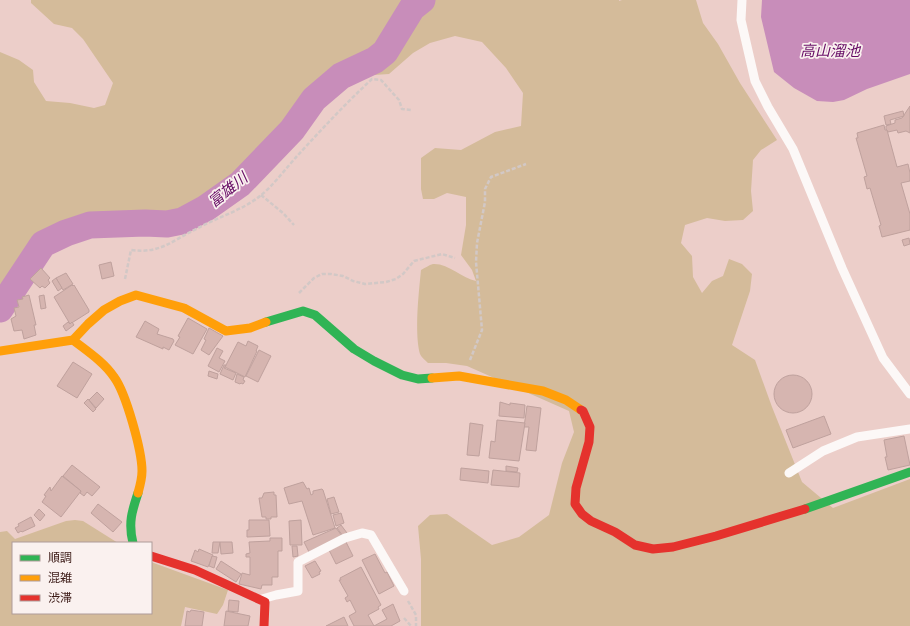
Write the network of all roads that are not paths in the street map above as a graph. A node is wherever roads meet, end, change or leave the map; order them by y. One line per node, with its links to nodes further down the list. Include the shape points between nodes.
1 (742, 0): 4 (lane, via 741,20 755,81 793,149 842,268 883,358)
2 (73, 340): 3 (street); 6 (street, via 104,310 136,295 184,308 226,331 250,328 303,311 315,315 354,349 402,375 418,378 458,376 543,391 566,400 582,411 590,427 589,442 576,488 575,504 591,521 635,545 653,549 673,547 716,536); 8 (street, via 96,357 116,377 125,402 142,472 130,516)
3 (0, 351)
4 (910, 394)
5 (910, 429): 7 (lane, via 857,437 823,451)
6 (910, 472)
7 (789, 473)
8 (133, 542)
9 (152, 556): 11 (street, via 210,575)
10 (404, 591): 11 (lane, via 371,535 362,533 344,538 298,562 298,591)
11 (260, 600): 12 (street, via 265,602)
12 (264, 626)

